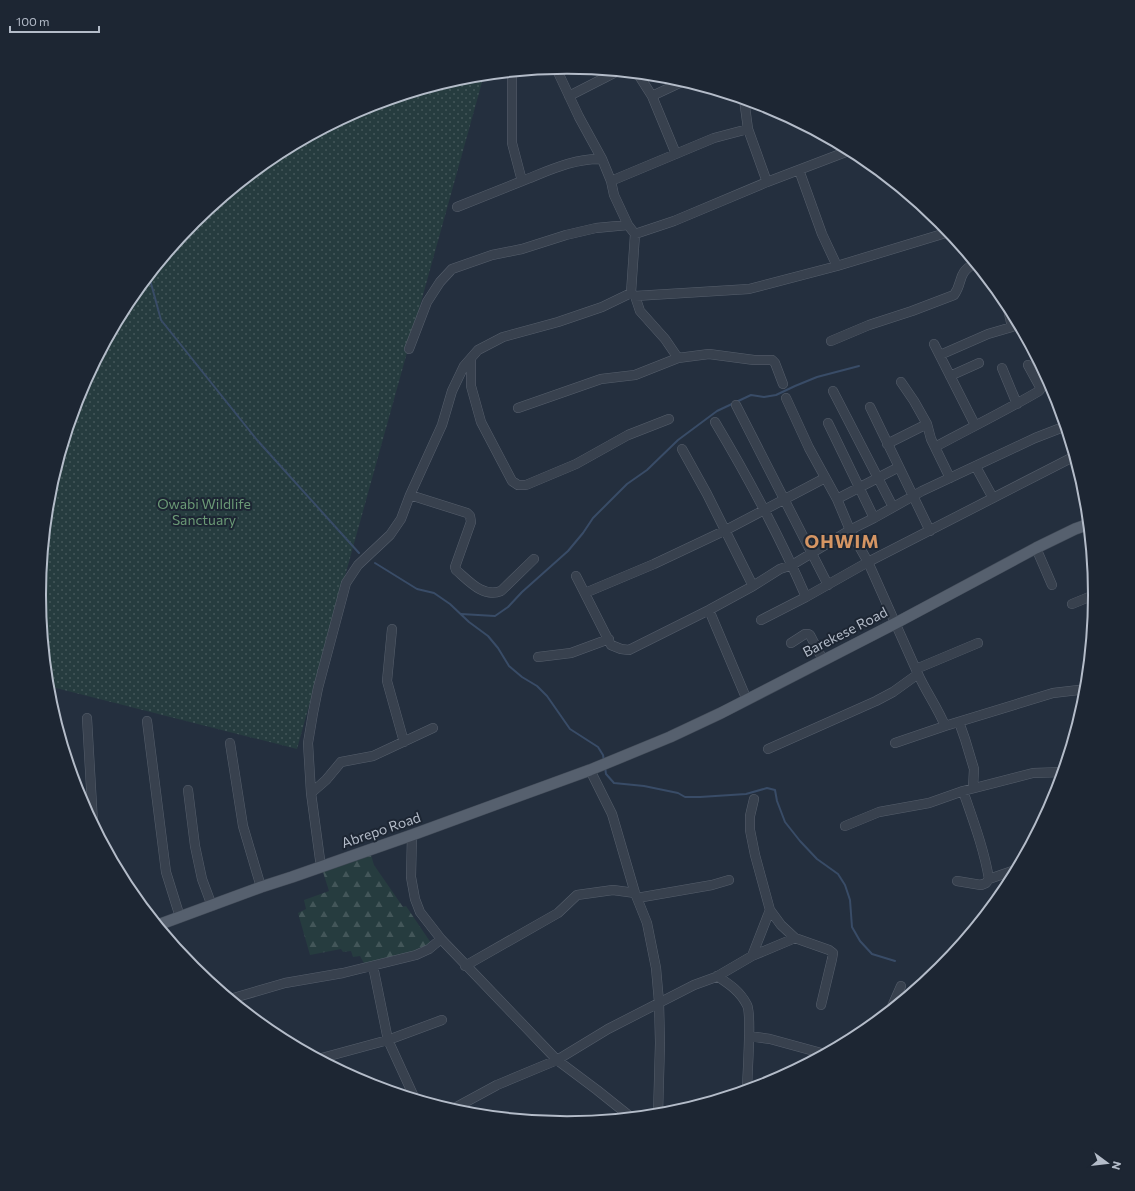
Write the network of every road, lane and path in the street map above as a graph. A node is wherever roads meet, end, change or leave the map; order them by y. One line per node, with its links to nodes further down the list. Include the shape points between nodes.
1 (559, 74): 6 (street)
2 (512, 76): 14 (street, via 512,143)
3 (609, 76): 6 (street)
4 (641, 79): 7 (street)
5 (675, 85): 7 (street)
6 (569, 96): 12 (street)
7 (652, 96): 11 (street)
8 (745, 106): 9 (street)
9 (748, 129): 11 (street, via 714,138); 16 (street)
10 (842, 153): 13 (street)
11 (676, 154): 15 (street)
12 (602, 159): 14 (street, via 591,158 574,162); 15 (street)
13 (799, 170): 16 (street); 21 (street, via 822,234)
14 (522, 181): 17 (street)
15 (611, 181): 18 (street, via 614,195)
16 (766, 182): 19 (street, via 674,221)
17 (457, 207)
18 (628, 225): 19 (street); 27 (street, via 596,228 566,235 452,269 427,302)
19 (635, 234): 23 (street)
20 (943, 234): 21 (street)
21 (837, 266): 23 (street, via 749,289)
22 (971, 266): 25 (street, via 961,275 954,295)
23 (633, 294): 29 (street, via 558,322 503,336 478,350); 30 (street, via 640,311)
24 (1011, 322): 28 (street, via 1012,327 988,334)
25 (830, 341)
26 (934, 344): 28 (street)
27 (409, 349)
28 (940, 355): 34 (street)
29 (471, 358): 45 (street, via 471,386 481,422 512,481 518,485 526,485 576,464 628,435); 61 (street, via 464,366 452,392 442,425)
30 (678, 358): 36 (street, via 709,354 772,360); 44 (street, via 635,375 601,379)
31 (979, 363): 34 (street)
32 (1028, 365): 38 (street)
33 (1002, 368): 41 (street)
34 (950, 376): 49 (street)
35 (901, 382): 48 (street)
36 (783, 384)
37 (1045, 387): 38 (street)
38 (1041, 388): 41 (street)
39 (833, 392): 58 (street)
40 (786, 398): 57 (street)
41 (1017, 404): 49 (street)
42 (736, 405): 64 (street)
43 (870, 407): 51 (street)
44 (518, 408)
45 (669, 419)
46 (715, 422): 67 (street)
47 (828, 422): 60 (street)
48 (927, 424): 51 (street); 52 (street)
49 (975, 425): 52 (street)
50 (1061, 428): 56 (street)
51 (888, 444): 55 (street)
52 (936, 447): 59 (street)
53 (682, 449): 70 (street)
54 (1070, 458): 63 (street)
55 (899, 467): 58 (street); 62 (street)
56 (976, 467): 59 (street); 63 (street)
57 (826, 478): 64 (street); 65 (street)
58 (878, 478): 60 (street); 66 (street)
59 (950, 478): 62 (street)
60 (859, 488): 65 (street); 68 (street)
61 (410, 495): 75 (street, via 470,516 471,522 454,567 483,592 495,594 501,591); 113 (street, via 401,519 390,535 358,565 346,583 313,713 308,743)
62 (913, 496): 66 (street); 72 (street)
63 (993, 498): 72 (street)
64 (784, 499): 67 (street); 74 (street)
65 (836, 499): 71 (street)
66 (893, 507): 68 (street)
67 (764, 510): 70 (street); 77 (street)
68 (874, 518): 71 (street)
69 (1085, 525): 73 (main road, Barekese Road)
70 (726, 530): 81 (street); 82 (street)
71 (850, 530): 74 (street); 76 (street)
72 (930, 531): 76 (street)
73 (1036, 548): 80 (street); 88 (main road, Barekese Road)
74 (813, 552): 77 (street); 79 (street)
75 (534, 559)
76 (868, 562): 79 (street); 88 (street)
77 (792, 565): 81 (street, via 780,569); 83 (street)
78 (576, 576): 82 (street)
79 (828, 585): 83 (street)
80 (1052, 585)
81 (753, 586): 86 (street)
82 (585, 593): 90 (street)
83 (806, 597): 87 (street)
84 (1089, 597): 85 (street)
85 (1072, 604)
86 (709, 610): 90 (street, via 629,650 621,650 611,645); 97 (street)
87 (761, 620)
88 (896, 623): 94 (main road, Barekese Road); 95 (street)
89 (392, 629): 103 (street, via 387,681)
90 (609, 640): 93 (street, via 571,653)
91 (791, 643): 94 (street, via 805,634 810,635)
92 (978, 643): 95 (street)
93 (538, 657)
94 (823, 660): 97 (main road, Barekese Road)
95 (917, 672): 101 (street); 106 (street, via 894,692)
96 (1080, 690): 100 (street, via 1054,693)
97 (747, 700): 107 (main road, Barekese Road, via 670,737)
98 (86, 718): 115 (street)
99 (147, 721): 127 (street, via 166,872)
100 (959, 722): 101 (street); 110 (street, via 974,769)
101 (945, 726): 105 (street)
102 (432, 728): 103 (street)
103 (404, 742): 113 (street, via 373,756 341,762 326,780)
104 (230, 743): 123 (street, via 243,826)
105 (895, 743)
106 (768, 748)
107 (612, 760): 108 (main road, Abrepo Road)
108 (595, 768): 117 (main road, Abrepo Road); 124 (street, via 612,814)
109 (1058, 772): 110 (street, via 1033,773)
110 (973, 788): 112 (street)
111 (188, 790): 125 (street, via 195,846 202,879)
112 (963, 791): 116 (street, via 929,803 879,812); 120 (street, via 987,864)
113 (311, 792): 118 (street)
114 (754, 799): 126 (street, via 750,830)
115 (92, 808)
116 (845, 826)
117 (412, 835): 118 (main road, Abrepo Road); 130 (street, via 411,877 415,899 420,912)
118 (321, 866): 123 (main road, Abrepo Road)
119 (1009, 872): 120 (street)
120 (989, 879): 122 (street, via 981,885)
121 (729, 880): 124 (street, via 712,885)
122 (957, 880)
123 (261, 887): 125 (main road, Abrepo Road)
124 (636, 895): 133 (street, via 613,890 577,895 558,913); 137 (street, via 647,923 656,968)
125 (212, 906): 127 (main road, Abrepo Road)
126 (770, 910): 129 (street); 131 (street)
127 (180, 917): 128 (main road, Abrepo Road)
128 (162, 923)
129 (795, 938): 131 (street); 139 (street, via 833,953)
130 (441, 939): 132 (street, via 416,956); 133 (street)
131 (752, 956): 134 (street)
132 (373, 966): 136 (street, via 285,983); 142 (street)
133 (465, 966): 145 (street)
134 (717, 976): 137 (street); 141 (street, via 735,988 748,1006)
135 (901, 986): 138 (street)
136 (236, 997)
137 (659, 1002): 145 (street); 149 (street)
138 (894, 1002)
139 (821, 1005)
140 (442, 1020): 142 (street)
141 (749, 1036): 143 (street); 146 (street)
142 (388, 1040): 144 (street); 147 (street)
143 (818, 1052)
144 (326, 1057)
145 (556, 1060): 148 (street, via 497,1085); 150 (street)
146 (747, 1084)
147 (413, 1093)
148 (459, 1105)
149 (658, 1109)
150 (624, 1114)

